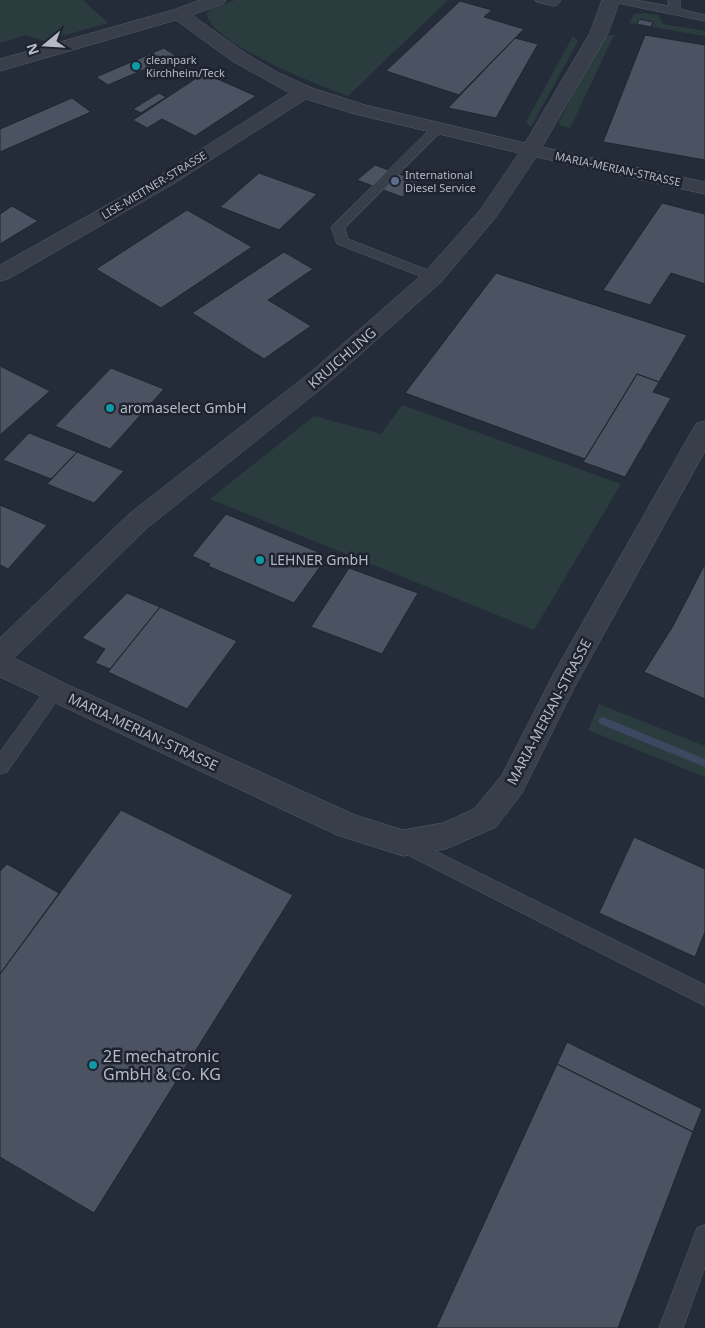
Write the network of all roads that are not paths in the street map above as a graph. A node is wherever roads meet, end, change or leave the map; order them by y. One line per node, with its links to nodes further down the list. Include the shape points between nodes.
1 (217, 0): 7 (street)
2 (541, 0): 3 (lane, via 553,3)
3 (555, 0)
4 (611, 0): 12 (street, KRUICHLING, via 599,33)
5 (617, 0): 6 (lane)
6 (675, 6): 8 (lane)
7 (179, 14): 9 (street); 10 (street, via 247,63)
8 (705, 18)
9 (0, 65)
10 (305, 92): 11 (street); 14 (street, LISE-MEITNER-STRASSE, via 166,180)
11 (438, 128): 12 (street); 15 (lane, via 338,226 342,241)
12 (530, 151): 13 (street, MARIA-MERIAN-STRASSE); 15 (street, KRUICHLING, via 489,213)
13 (705, 188)
14 (0, 274)
15 (433, 277): 17 (street, KRUICHLING, via 319,378 138,521)
16 (701, 446): 21 (street, MARIA-MERIAN-STRASSE, via 564,681 512,784 486,818 446,836)
17 (0, 655)
18 (0, 664): 19 (street, MARIA-MERIAN-STRASSE)
19 (54, 691): 20 (lane); 21 (street, MARIA-MERIAN-STRASSE, via 348,826)
20 (0, 766)
21 (404, 843): 22 (lane)
22 (705, 996)
23 (705, 1236): 24 (lane)
24 (671, 1328)

